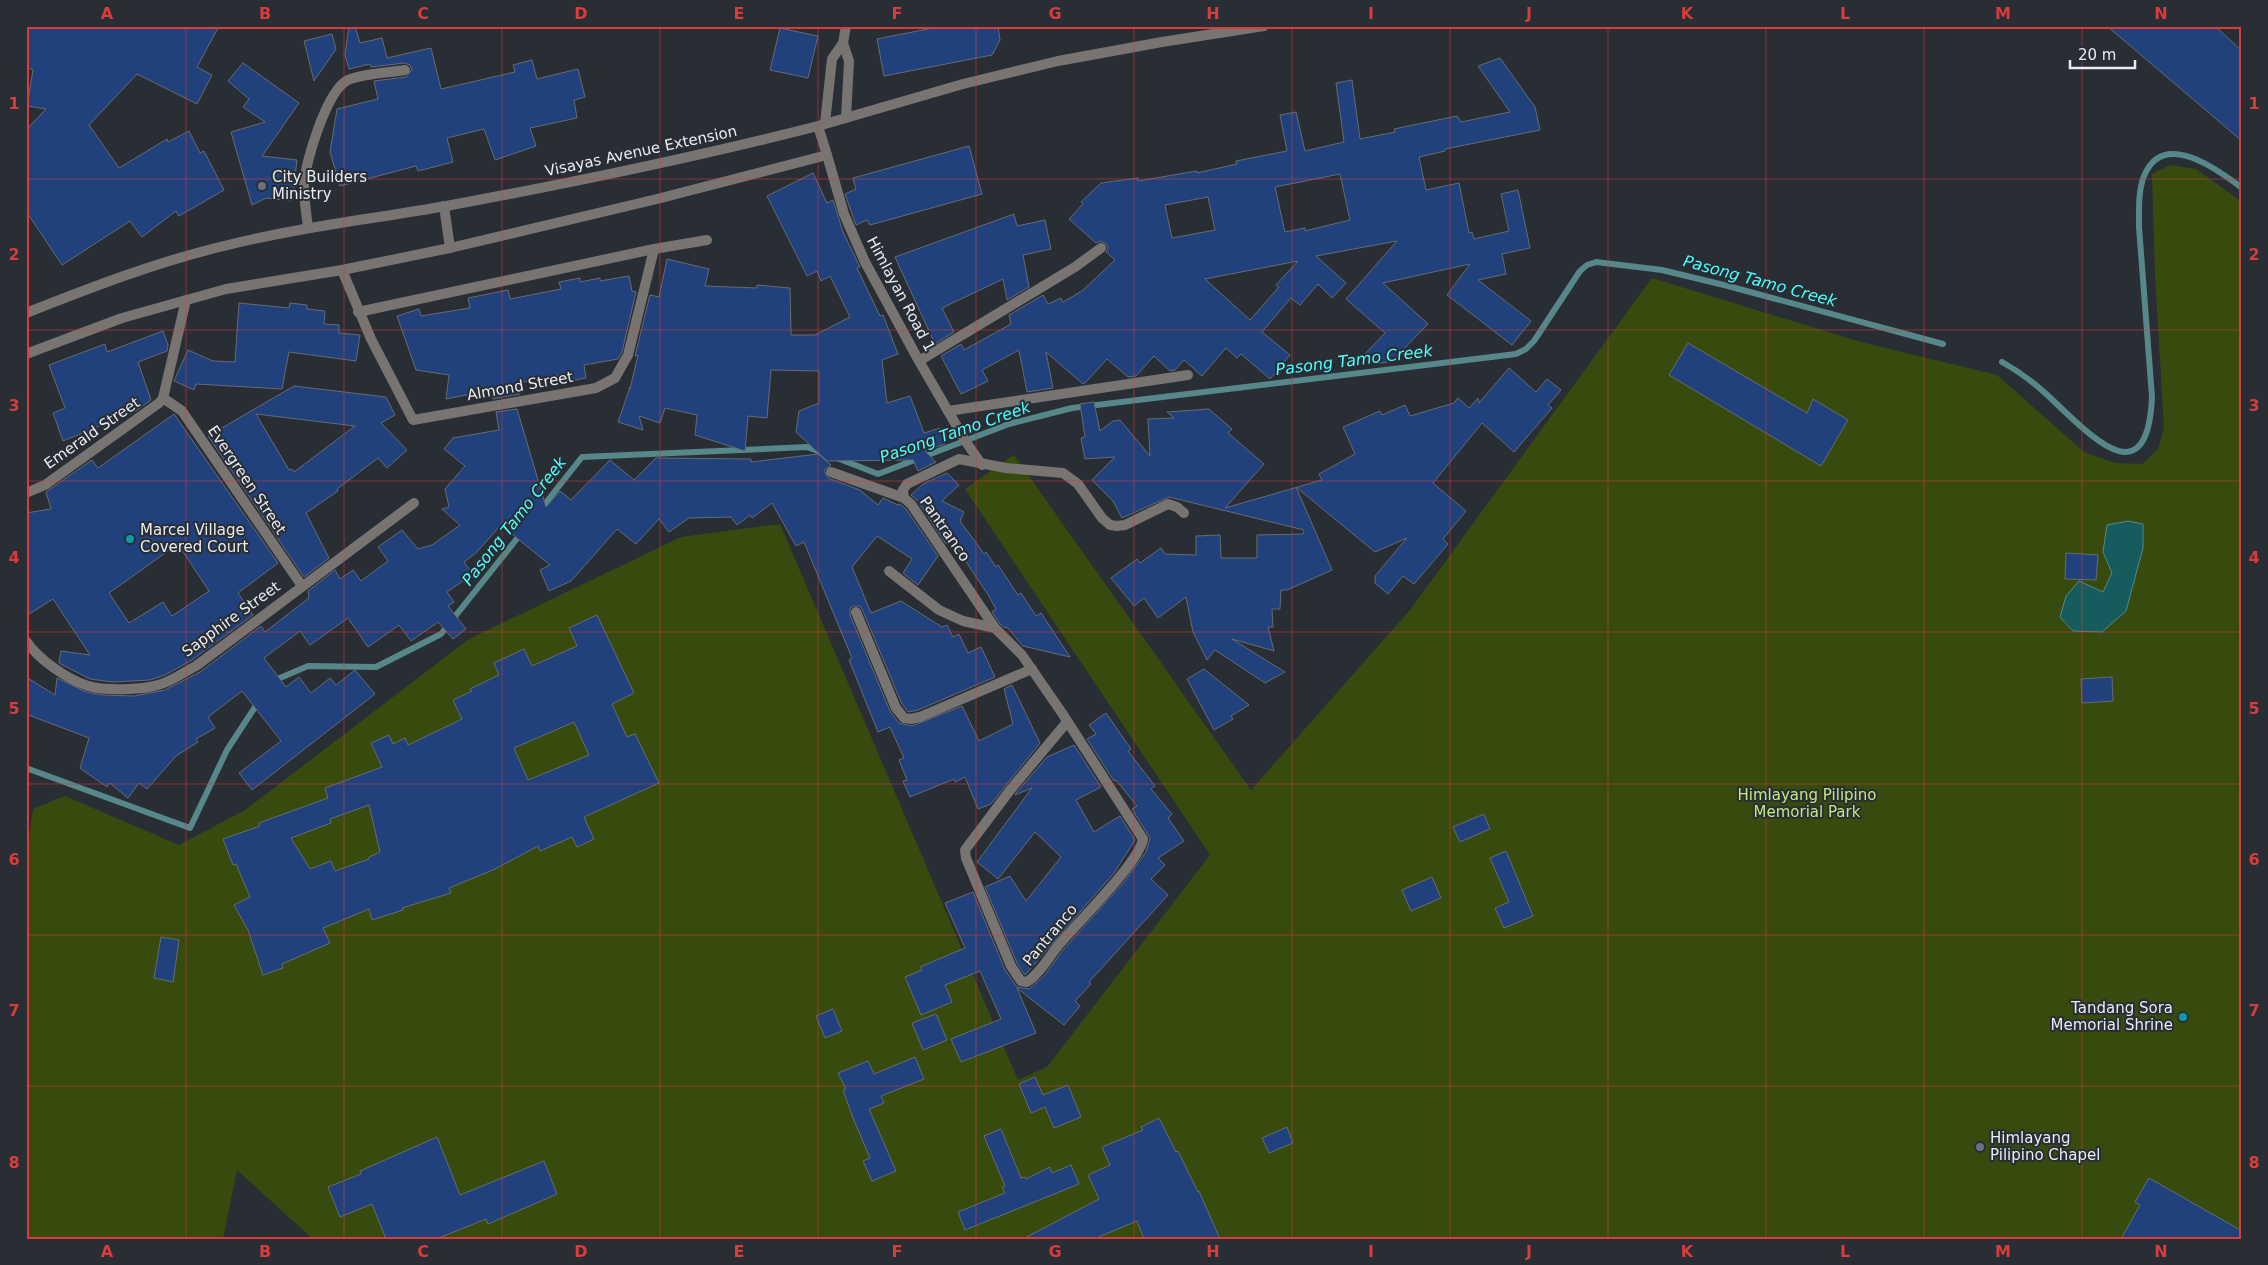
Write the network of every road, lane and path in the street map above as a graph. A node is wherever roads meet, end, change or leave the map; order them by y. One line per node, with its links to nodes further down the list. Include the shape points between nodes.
1 (846, 26): 3 (street)
2 (1264, 26): 5 (street, Visayas Avenue Extension, via 1058,61)
3 (843, 43): 5 (street, via 849,61); 6 (street, via 832,59)
4 (405, 70): 9 (street, via 348,81 334,92 307,164 304,184)
5 (846, 118): 6 (street, Visayas Avenue Extension)
6 (822, 124): 7 (street, Himlayan Road 1); 8 (street, Visayas Avenue Extension, via 750,143)
7 (828, 155): 11 (street); 19 (street, Himlayan Road 1, via 844,214 865,262)
8 (444, 206): 9 (street, Visayas Avenue Extension); 11 (street)
9 (308, 227): 17 (street, Visayas Avenue Extension, via 226,245 116,278)
10 (707, 240): 13 (street)
11 (450, 248): 14 (street)
12 (1100, 248): 19 (street, via 1075,267)
13 (654, 249): 16 (street); 16 (street, Almond Street, via 628,355 616,378 596,388 413,420)
14 (342, 270): 15 (street, via 226,289); 16 (street, Almond Street)
15 (186, 300): 18 (street, via 122,318); 21 (street, Emerald Street)
16 (358, 312)
17 (26, 313)
18 (26, 354)
19 (919, 361): 22 (street, Himlayan Road 1)
20 (1188, 375): 22 (street)
21 (163, 398): 25 (street, Emerald Street, via 154,408 45,485); 30 (street, Evergreen Street, via 182,411)
22 (948, 411): 23 (street, Himlayan Road 1)
23 (982, 465): 26 (street, Pantranco, via 959,459 945,464 907,484 903,490); 28 (street, Pantranco, via 1063,473 1078,484 1102,518 1117,526 1168,504)
24 (832, 472): 26 (street)
25 (26, 492)
26 (904, 498): 32 (street, Pantranco)
27 (414, 503): 30 (street, Sapphire Street)
28 (1184, 513)
29 (889, 571): 32 (street, via 940,610 963,622)
30 (302, 586): 33 (street, Sapphire Street, via 196,666 158,686 125,689 89,686 58,670)
31 (856, 612): 34 (street, via 896,708 904,718 936,711)
32 (995, 628): 34 (street, Pantranco)
33 (26, 641)
34 (1032, 669): 35 (street, Pantranco)
35 (1067, 722): 35 (street, Pantranco, via 1143,839 1142,846 1036,976 1027,982 1021,981 1011,966 965,850)

